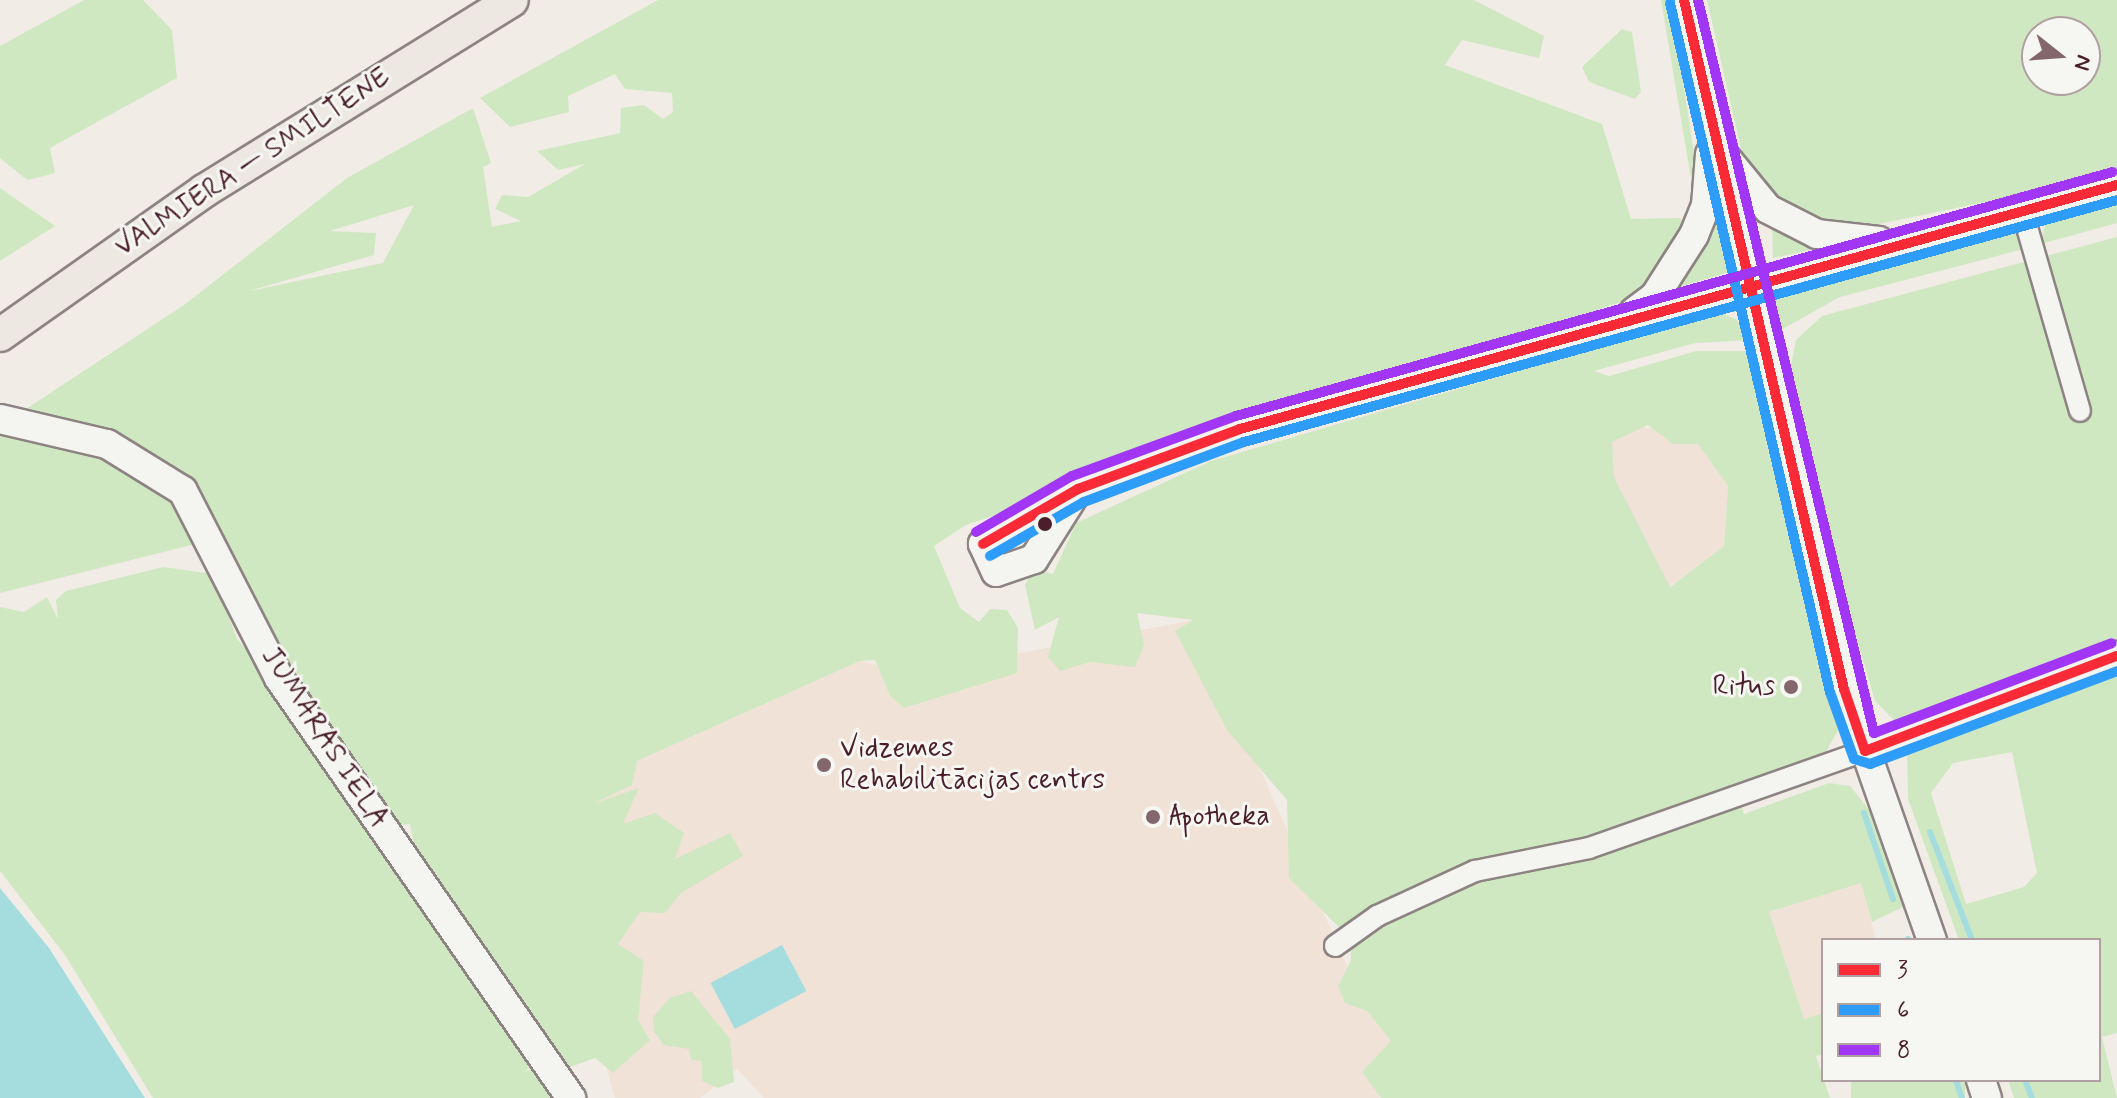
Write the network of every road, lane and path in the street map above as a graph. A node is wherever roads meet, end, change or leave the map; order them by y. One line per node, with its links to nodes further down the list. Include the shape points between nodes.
1 (512, 0): 10 (main road, VALMIERA — SMILTENE, via 204,191)
2 (1684, 0): 3 (street)
3 (1705, 85): 4 (street); 9 (street, via 1706,205 1676,267)
4 (1717, 147): 7 (street, via 1768,209 1808,230); 8 (street)
5 (2117, 185): 6 (street)
6 (2022, 210): 7 (street); 11 (street)
7 (1904, 242): 8 (street)
8 (1749, 284): 9 (street); 15 (street, via 1844,689)
9 (1627, 317): 13 (street, via 1240,429)
10 (0, 335)
11 (2080, 411)
12 (0, 419): 18 (street, JUMARAS IELA, via 107,444 183,491 279,678)
13 (1078, 489): 13 (street, via 983,544 996,572 1034,559)
14 (2117, 656): 15 (street)
15 (1865, 751): 16 (street); 17 (street, via 1589,848 1475,871 1377,916)
16 (1931, 938)
17 (1335, 946)
18 (571, 1098)

